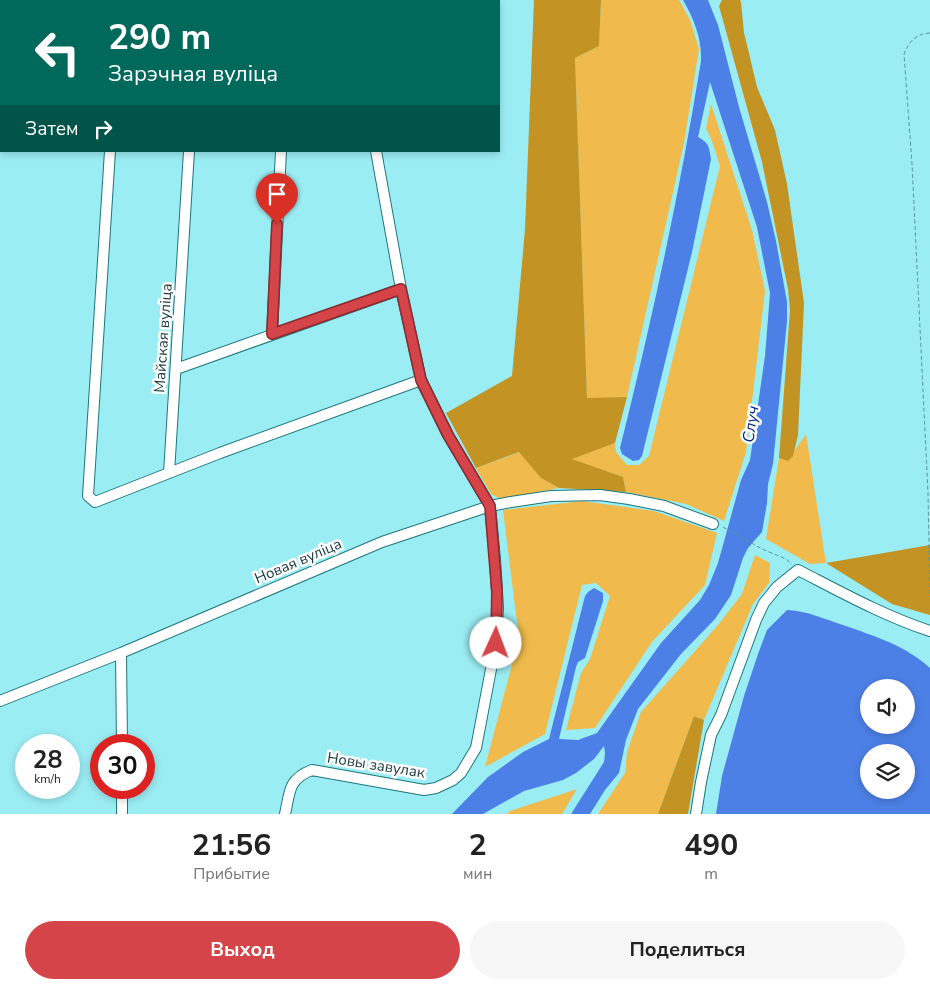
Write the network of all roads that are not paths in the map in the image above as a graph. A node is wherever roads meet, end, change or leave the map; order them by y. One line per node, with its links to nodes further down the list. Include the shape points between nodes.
1 (110, 152): 9 (street, via 88,496 95,502)
2 (189, 152): 7 (street, Майская вуліца)
3 (281, 152): 6 (street)
4 (376, 152): 5 (street)
5 (401, 289): 6 (street); 8 (street)
6 (272, 334): 7 (street)
7 (176, 368): 9 (street, Майская вуліца)
8 (421, 380): 9 (street); 10 (street, via 448,435)
9 (170, 473)
10 (490, 506): 11 (street, Новая вуліца, via 550,496 600,495 664,506); 13 (street, Новая вуліца, via 382,542); 18 (street, Новы завулак, via 498,608 496,643 476,748 461,773 444,785 424,790 312,770 296,777)
11 (718, 525)
12 (930, 631): 19 (street, via 911,625 798,570 777,587 756,620 711,735)
13 (121, 653): 14 (street, Новая вуліца); 15 (street)
14 (0, 701)
15 (122, 734)
16 (122, 799): 17 (street)
17 (122, 814)
18 (285, 814)
19 (696, 814)

